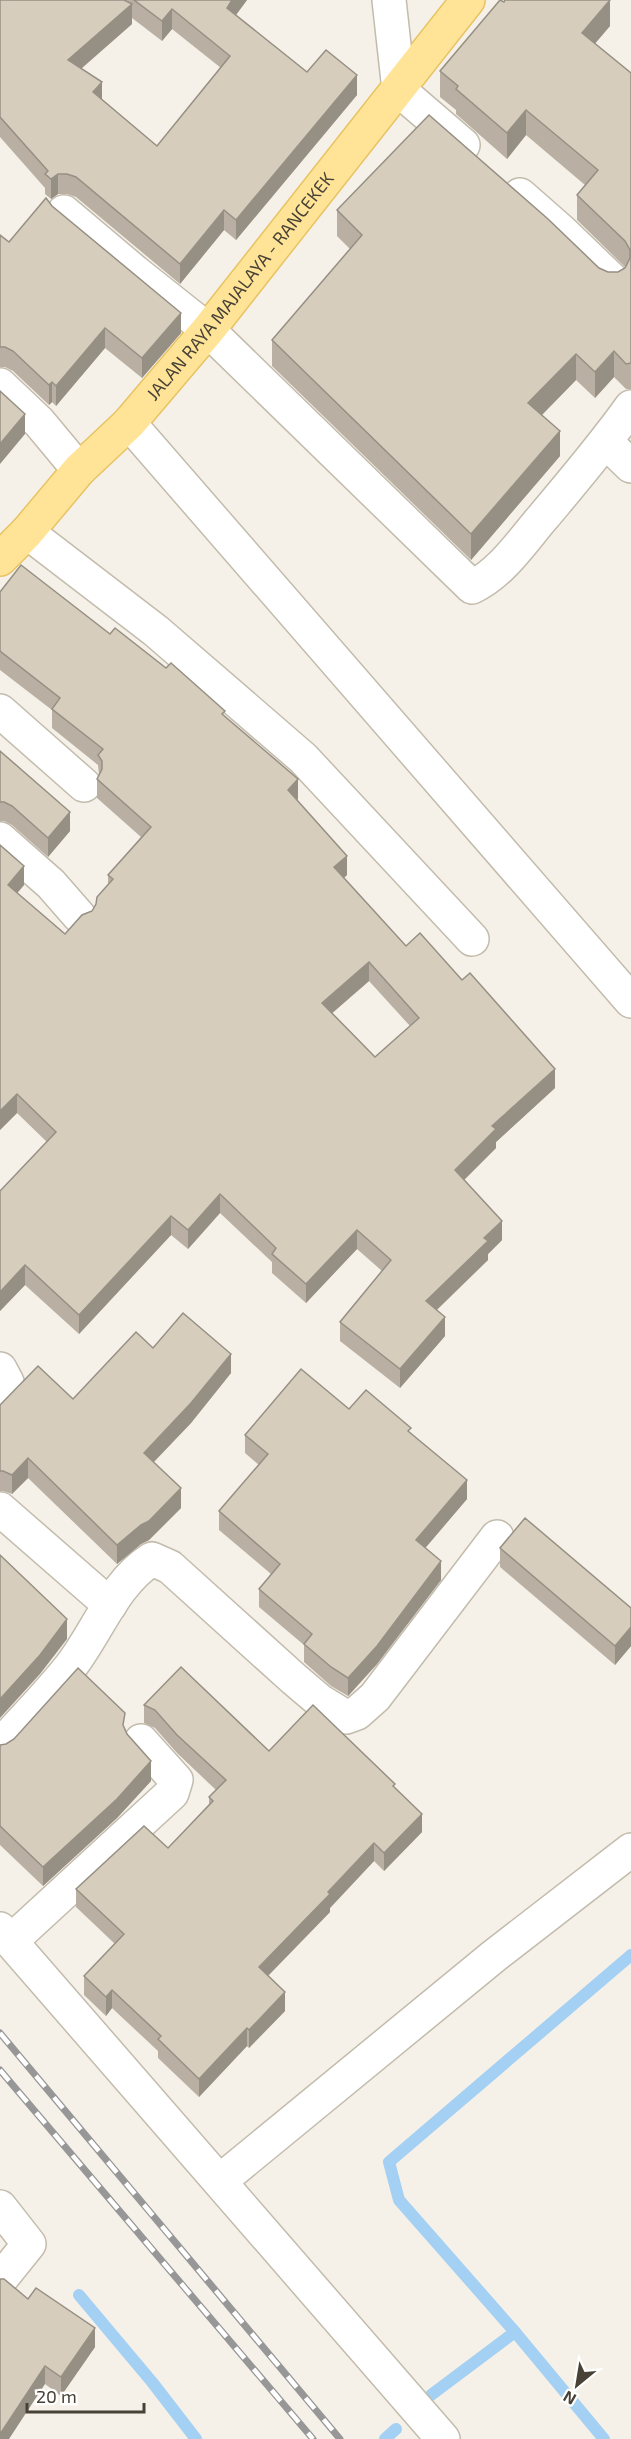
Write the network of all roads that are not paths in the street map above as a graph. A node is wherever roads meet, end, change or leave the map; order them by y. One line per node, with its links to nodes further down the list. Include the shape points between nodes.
1 (389, 0): 3 (street)
2 (468, 0): 3 (main road, JALAN RAYA MAJALAYA - RANCEKEK)
3 (399, 90): 5 (street); 6 (main road, JALAN RAYA MAJALAYA - RANCEKEK)
4 (64, 212): 6 (street)
5 (612, 280)
6 (208, 330): 9 (main road, JALAN RAYA MAJALAYA - RANCEKEK); 10 (street, via 472,587 487,580)
7 (0, 385): 12 (street, via 39,422)
8 (631, 407): 10 (street)
9 (129, 423): 12 (main road, JALAN RAYA MAJALAYA - RANCEKEK); 20 (street)
10 (606, 442): 11 (street)
11 (631, 466)
12 (79, 470): 13 (main road, JALAN RAYA MAJALAYA - RANCEKEK)
13 (27, 532): 14 (main road, JALAN RAYA MAJALAYA - RANCEKEK); 19 (street, via 156,631 303,758)
14 (0, 559)
15 (0, 711): 16 (street)
16 (84, 785)
17 (0, 839): 18 (street, via 51,884)
18 (79, 916)
19 (472, 939)
20 (631, 1001)
21 (0, 1369): 22 (street, via 7,1382)
22 (0, 1400)
23 (0, 1509): 25 (street)
24 (497, 1537): 25 (street, via 375,1697 352,1717 320,1701 162,1562 152,1559 136,1570)
25 (110, 1605): 27 (street, via 72,1665)
26 (141, 1741): 29 (street, via 176,1780 172,1793)
27 (0, 1746)
28 (631, 1850): 30 (street, via 494,1956)
29 (5, 1935): 30 (street)
30 (220, 2181): 33 (street)
31 (0, 2207): 32 (street, via 29,2244)
32 (0, 2280)
33 (443, 2439)

